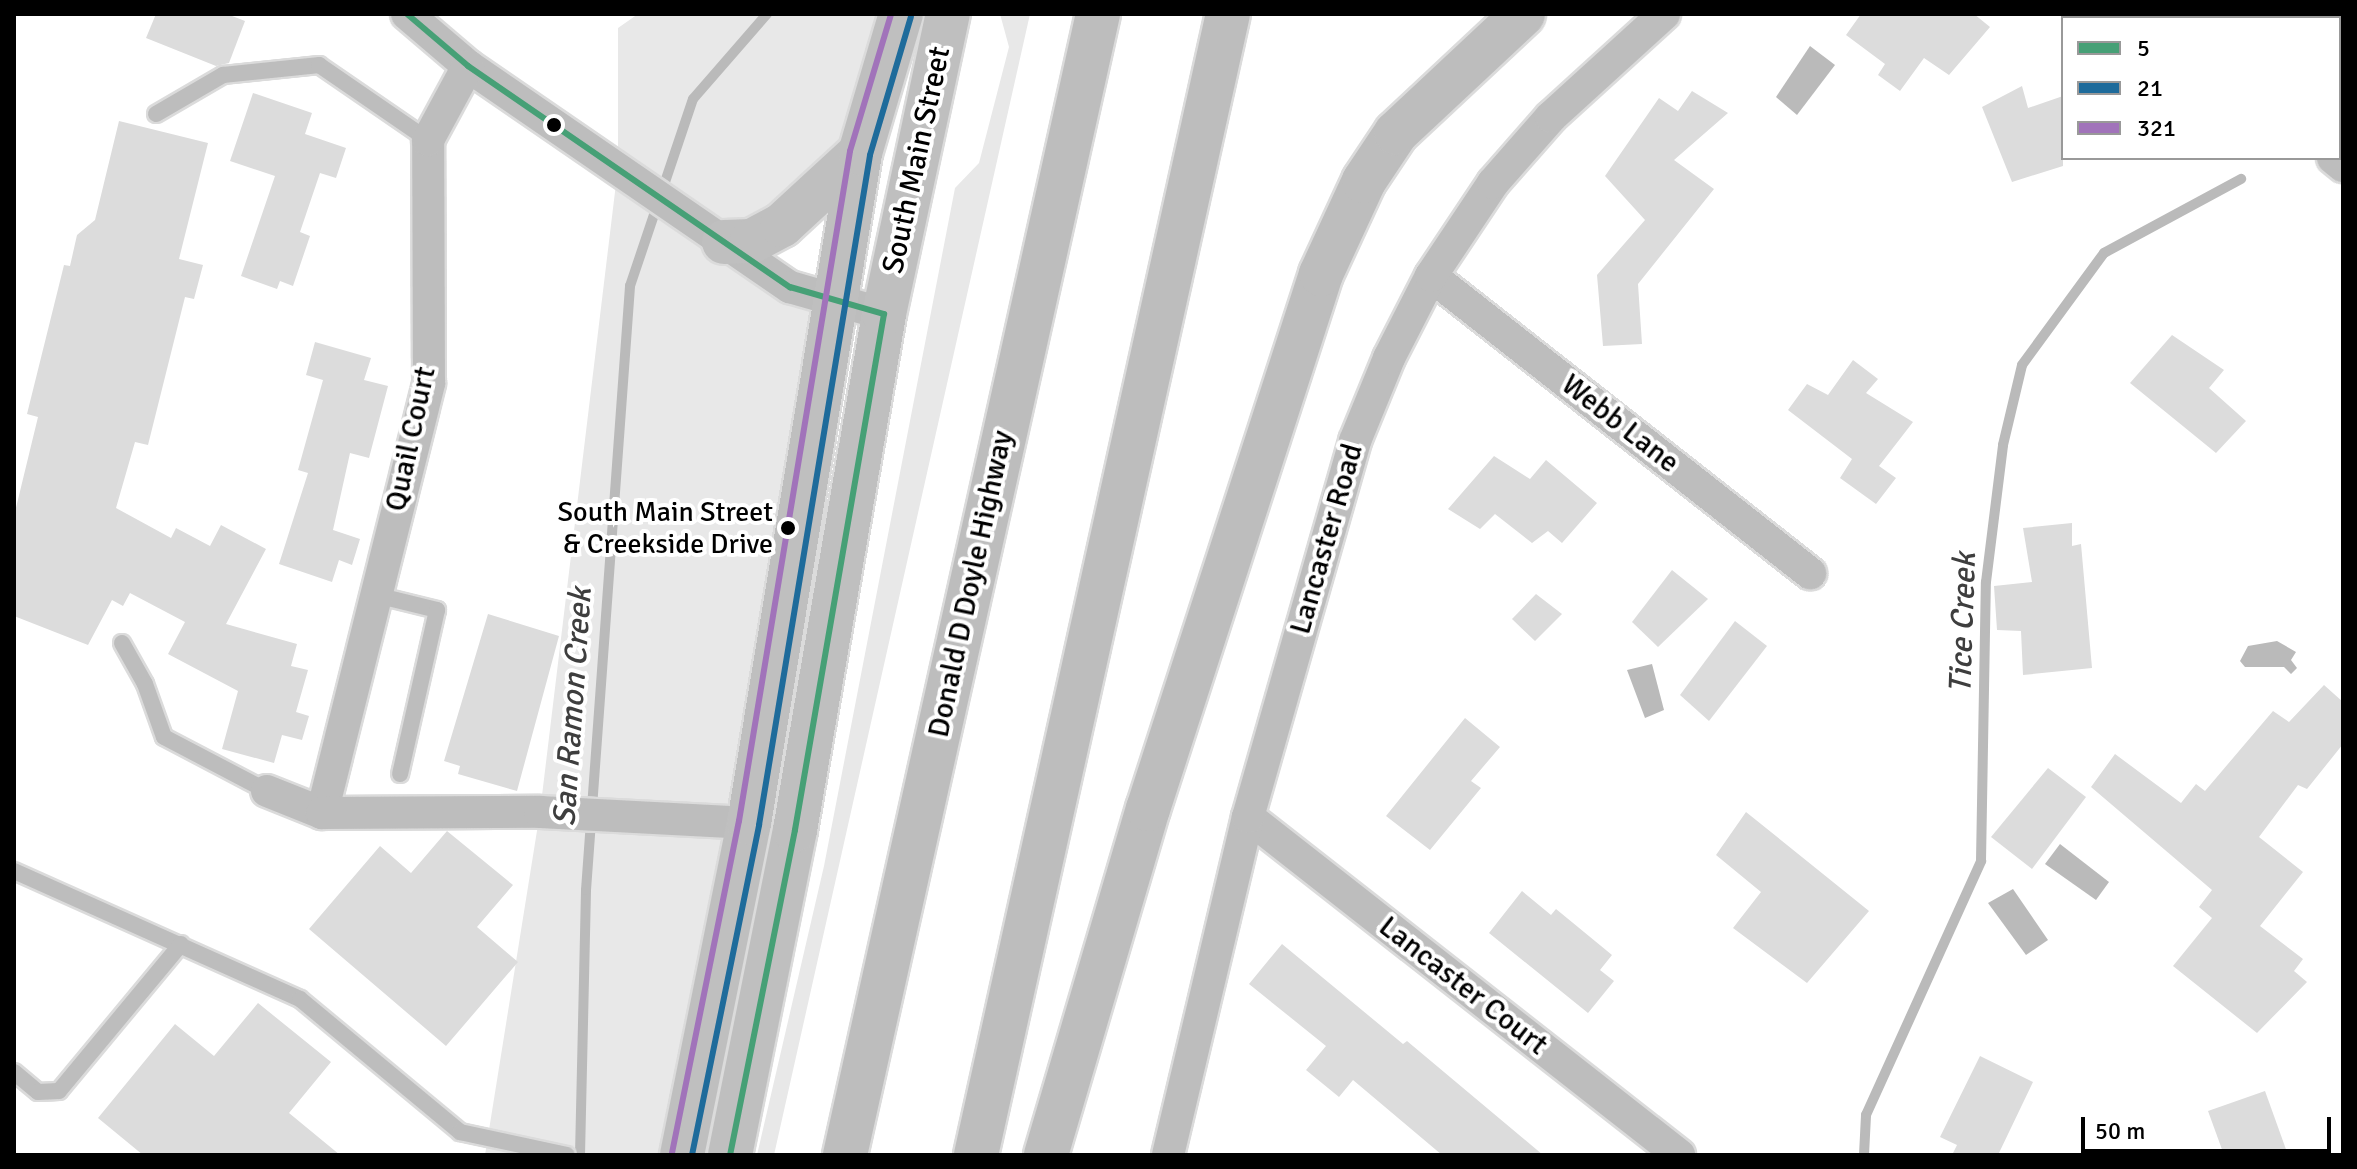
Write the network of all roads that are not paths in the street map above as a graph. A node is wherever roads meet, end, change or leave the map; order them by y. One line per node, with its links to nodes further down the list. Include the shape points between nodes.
1 (407, 14): 8 (street)
2 (901, 14): 11 (main road, South Main Street)
3 (948, 14): 15 (main road, South Main Street)
4 (1098, 14): 30 (highway, Donald D Doyle Highway)
5 (1228, 14): 31 (highway)
6 (1523, 14): 32 (highway, via 1396,133 1364,181 1321,274 1148,809)
7 (1664, 14): 13 (street, Lancaster Road, via 1541,128 1493,183)
8 (468, 66): 10 (street, Quail Court); 12 (street)
9 (156, 114): 10 (lane, via 223,75 319,65)
10 (428, 140): 17 (street, Quail Court, via 429,383)
11 (860, 153): 12 (main road, via 782,225 752,241); 14 (main road, South Main Street)
12 (718, 238): 14 (street, via 790,287)
13 (1431, 276): 16 (street, Webb Lane); 22 (street, Lancaster Road, via 1355,441)
14 (834, 300): 15 (street); 23 (main road, South Main Street)
15 (884, 314): 29 (main road, South Main Street, via 795,830)
16 (1810, 573)
17 (376, 595): 19 (lane, via 437,610); 21 (street, Quail Court)
18 (122, 643): 20 (lane, via 145,684 164,737)
19 (400, 774)
20 (267, 791): 21 (street)
21 (322, 813): 23 (street, via 540,812)
22 (1248, 817): 33 (street, Lancaster Road); 34 (street, Lancaster Court)
23 (749, 823): 28 (main road, South Main Street)
24 (14, 871): 25 (lane)
25 (181, 944): 26 (lane, via 59,1091 38,1092); 27 (lane, via 300,999 460,1132)
26 (14, 1072)
27 (567, 1155)
28 (682, 1155)
29 (730, 1155)
30 (845, 1155)
31 (976, 1155)
32 (1046, 1155)
33 (1168, 1155)
34 (1679, 1155)

